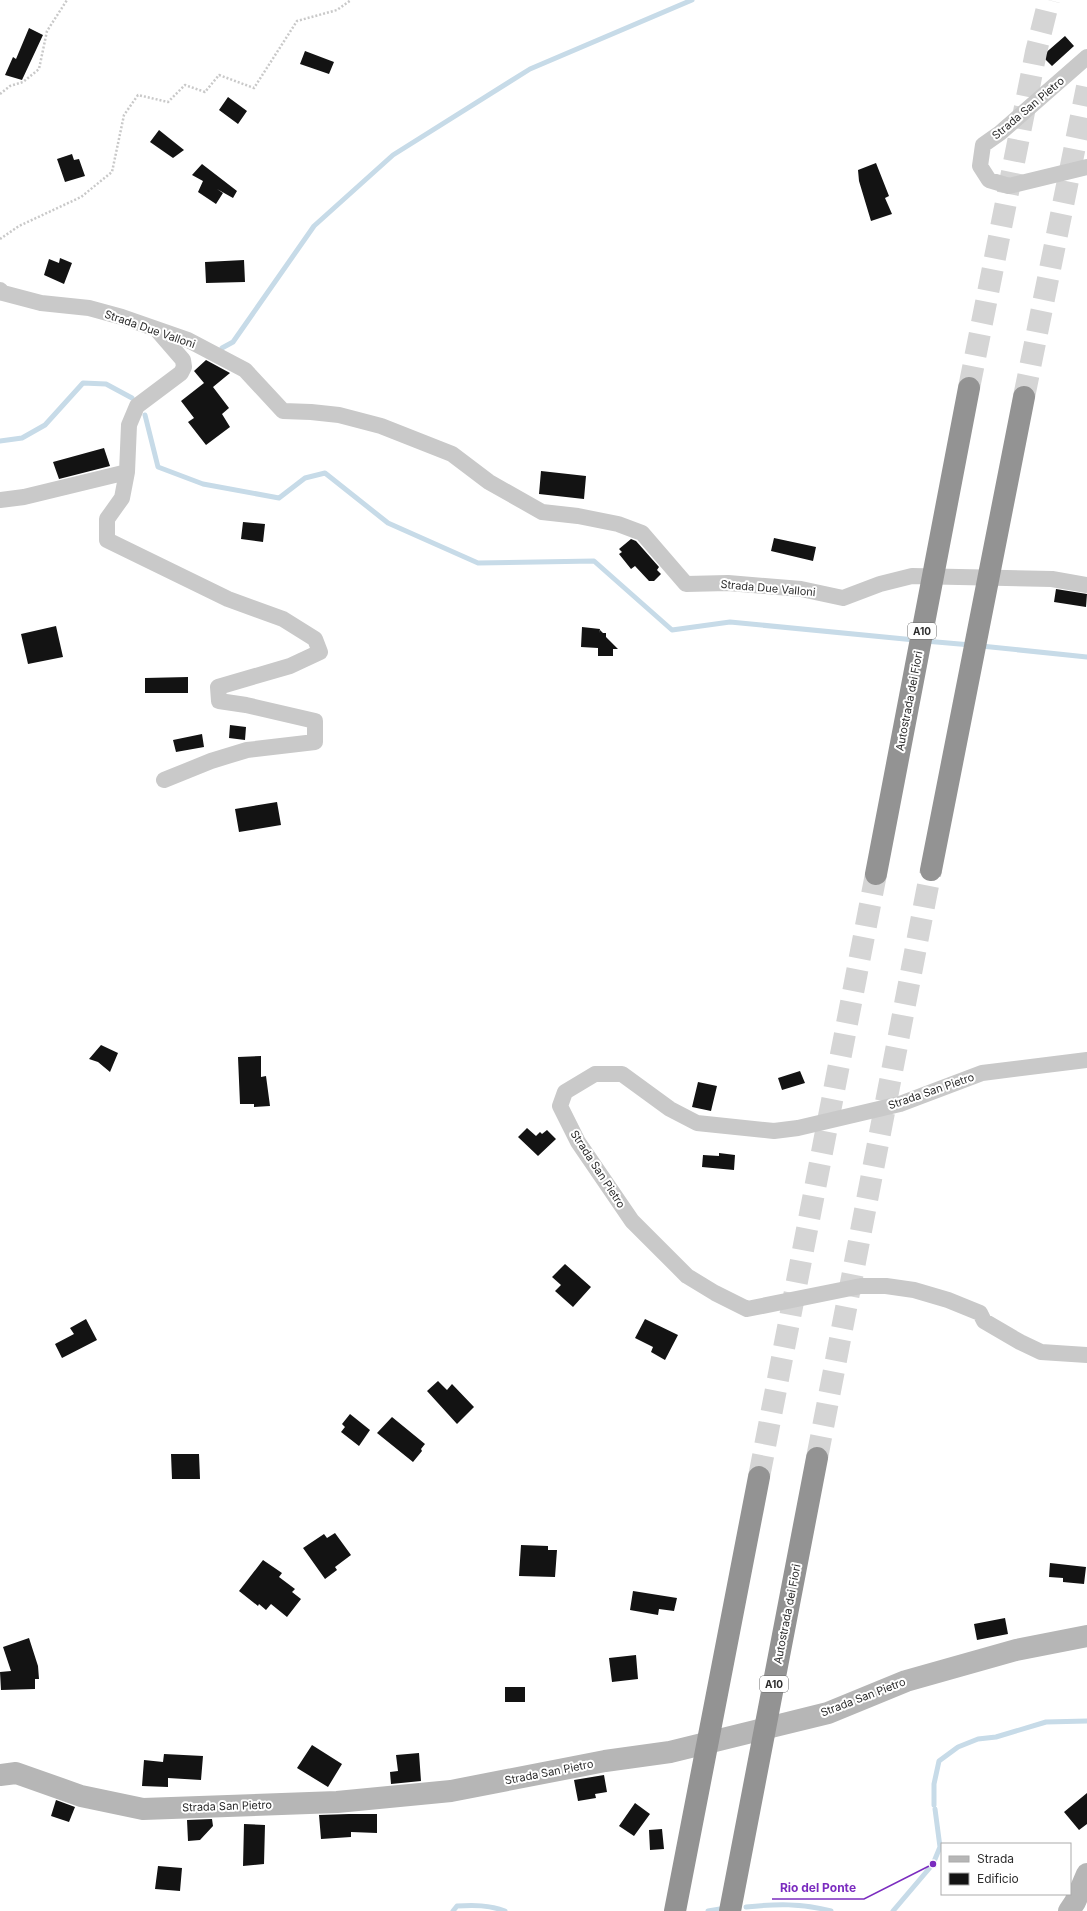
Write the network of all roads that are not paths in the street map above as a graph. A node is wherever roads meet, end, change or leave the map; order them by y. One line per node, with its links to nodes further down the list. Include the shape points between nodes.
1 (1087, 57): 2 (street, Strada San Pietro, via 983,145 980,166 989,180 1009,186)
2 (1087, 167)
3 (0, 290): 4 (street, Strada Due Valloni, via 40,303 89,308)
4 (156, 328): 7 (street, via 183,360 184,367 181,373 137,406 129,425); 9 (street, Strada Due Valloni, via 188,340 245,370 283,411 339,415 381,426 452,454 489,482 542,512 618,524 642,533 686,584 728,583 801,589 843,598 880,584 912,576 1052,579)
5 (969, 388): 12 (highway, Autostrada dei Fiori / A10, bridge)
6 (1024, 397): 11 (highway, bridge)
7 (127, 472): 8 (street, via 24,497); 10 (street, via 122,498 107,520 107,540 228,599 283,619 315,639 320,652 290,666 218,686 219,702 246,705 315,721 315,742 247,750)
8 (0, 500)
9 (1087, 585)
10 (164, 780)
11 (931, 870)
12 (876, 874)
13 (1087, 1060): 14 (street, Strada San Pietro, via 982,1073 900,1104 798,1128 774,1131 697,1123 670,1109 622,1074 596,1074 565,1092 560,1106 578,1142 632,1221 687,1276 747,1309 861,1286 886,1286 914,1290 980,1313 984,1321 1041,1352)
14 (1087, 1355)
15 (817, 1458): 21 (highway, Autostrada dei Fiori / A10, bridge)
16 (759, 1477): 20 (highway, bridge)
17 (1087, 1636): 18 (street, Strada San Pietro, via 1008,1652 906,1681 828,1713 685,1748 451,1791 337,1802 142,1809 81,1796 16,1773)
18 (0, 1775)
19 (1087, 1874): 22 (street)
20 (675, 1911)
21 (730, 1911)
22 (1069, 1911)

